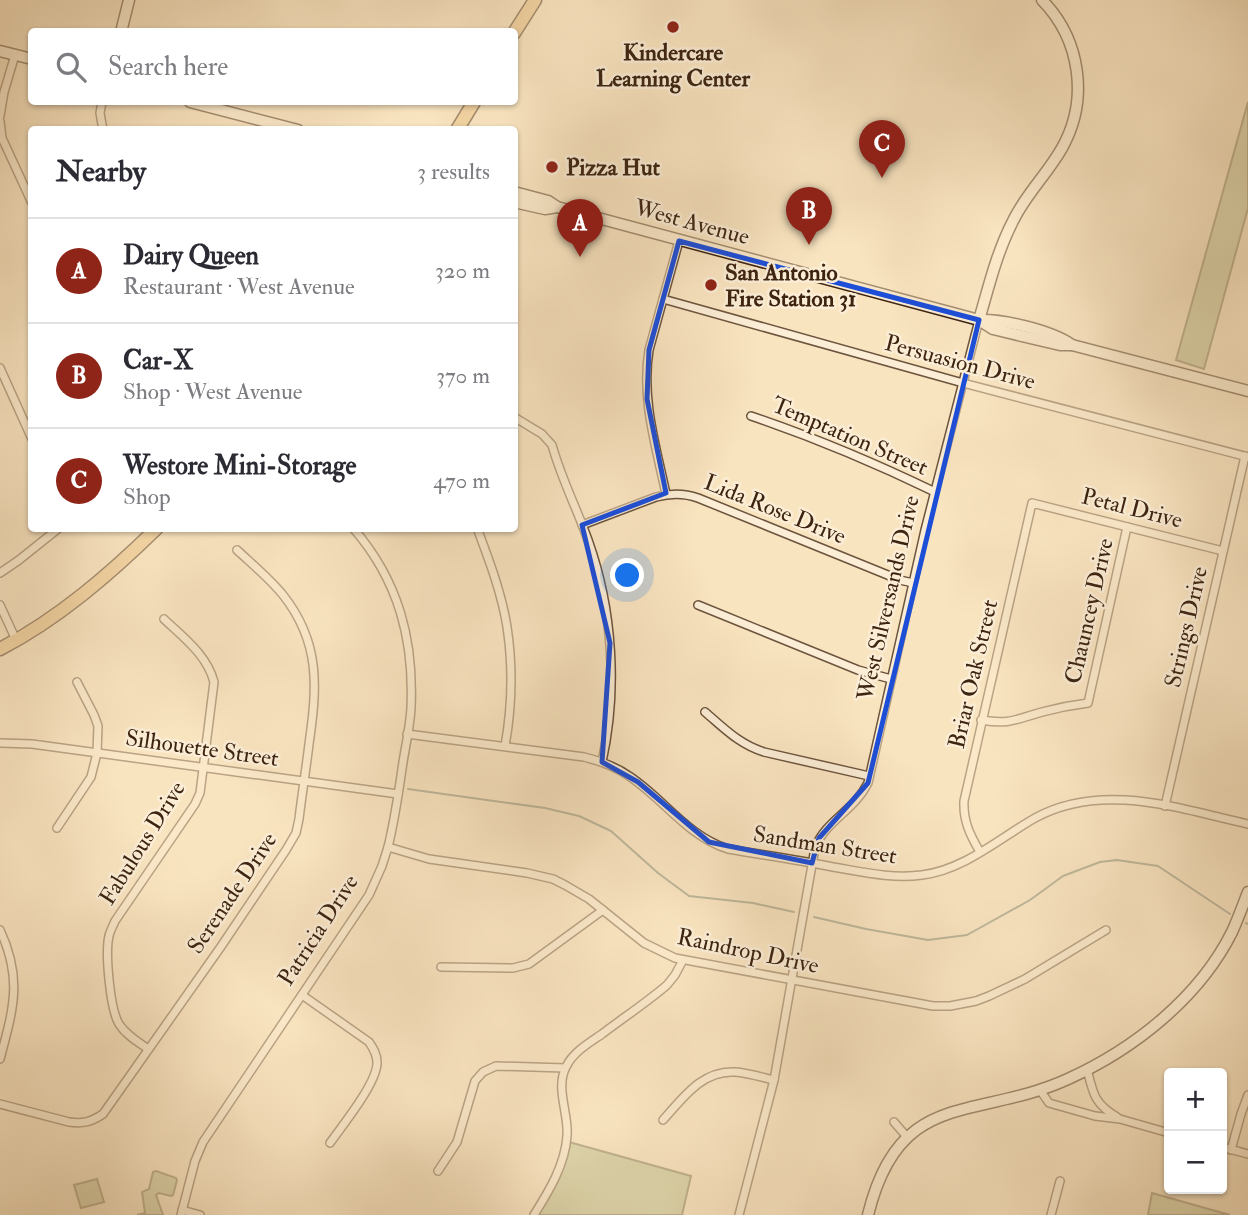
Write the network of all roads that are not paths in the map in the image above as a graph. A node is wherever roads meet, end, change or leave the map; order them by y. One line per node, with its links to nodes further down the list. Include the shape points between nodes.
1 (129, 0): 4 (main road)
2 (535, 0): 5 (main road)
3 (1042, 0): 22 (main road, West Silversands Drive, via 1072,48 1079,89 1075,115 1061,150 1030,192 1002,244)
4 (122, 28)
5 (517, 28)
6 (0, 51): 7 (main road)
7 (15, 55): 8 (main road); 12 (street)
8 (28, 59)
9 (101, 105): 13 (street)
10 (202, 105): 14 (main road)
11 (472, 105): 15 (main road)
12 (0, 119): 17 (street, via 2,138)
13 (102, 126)
14 (283, 126)
15 (460, 126)
16 (518, 192): 19 (main road, West Avenue)
17 (28, 194)
18 (518, 203): 19 (main road, West Avenue)
19 (557, 207): 20 (main road, West Avenue)
20 (679, 241): 21 (street); 22 (main road, West Avenue)
21 (663, 299): 24 (street, Persuasion Drive); 31 (street, via 646,382)
22 (979, 320): 24 (street, West Silversands Drive); 25 (main road, West Avenue, via 995,319 1061,337 1072,345)
23 (0, 368): 28 (street)
24 (963, 383): 29 (street, Persuasion Drive); 30 (street, West Silversands Drive)
25 (1248, 391)
26 (751, 416): 30 (street, Temptation Street)
27 (518, 419): 33 (street, via 552,445)
28 (28, 430)
29 (1246, 456): 40 (street, Strings Drive)
30 (934, 492): 42 (street, West Silversands Drive)
31 (666, 494): 33 (street, Lida Rose Drive); 42 (street, Lida Rose Drive, via 698,498)
32 (1032, 503): 34 (street, Petal Drive); 51 (street, Briar Oak Street)
33 (582, 525): 56 (street, via 604,600 610,643 607,743)
34 (1127, 527): 40 (street, Petal Drive); 51 (street, Chauncey Drive, via 1088,703 1011,722)
35 (54, 532): 41 (street)
36 (153, 532): 46 (main road, via 81,595)
37 (356, 532): 52 (street, Patricia Drive, via 393,588 407,633 411,710)
38 (478, 532): 54 (street, via 507,625 511,675)
39 (237, 550): 59 (street, Serenade Drive, via 287,601 312,656 315,686)
40 (1223, 551): 61 (street, Strings Drive)
41 (0, 573)
42 (913, 583): 48 (street, West Silversands Drive)
43 (0, 605): 46 (street)
44 (698, 605): 48 (street)
45 (164, 619): 57 (street, Fabulous Drive, via 212,672)
46 (16, 640): 47 (main road)
47 (0, 649)
48 (891, 679): 58 (street, West Silversands Drive)
49 (76, 682): 55 (street, via 98,726)
50 (705, 712): 58 (street, via 749,747)
51 (981, 720): 65 (street, Briar Oak Street, via 964,801 968,831)
52 (407, 734): 54 (street, Sandman Street); 60 (street, Patricia Drive)
53 (0, 743): 55 (street, Silhouette Street)
54 (505, 747): 56 (street, Sandman Street)
55 (97, 753): 57 (street, Silhouette Street); 63 (street, via 91,777)
56 (602, 762): 66 (street, Sandman Street, via 628,775 709,842)
57 (204, 767): 59 (street, Silhouette Street); 75 (street, Fabulous Drive, via 195,804 122,909 109,936 115,1018)
58 (869, 776): 66 (street, West Silversands Drive, via 855,803 819,838)
59 (304, 782): 60 (street, Silhouette Street); 75 (street, Serenade Drive, via 296,833)
60 (398, 794): 64 (street, Patricia Drive)
61 (1165, 806): 62 (street, Sandman Street); 65 (street, Sandman Street, via 1119,800 1072,804 1037,817)
62 (1248, 824)
63 (57, 828)
64 (388, 847): 68 (street, Raindrop Drive, via 439,861 540,875); 74 (street, Patricia Drive, via 369,895)
65 (980, 852): 66 (street, Sandman Street, via 943,870 908,877)
66 (812, 863): 73 (street, West Silversands Drive)
67 (1248, 892): 78 (main road, via 1231,933 1196,984 1152,1027)
68 (603, 910): 71 (street, Raindrop Drive, via 644,943); 72 (street, via 529,964)
69 (0, 930): 76 (street, via 10,955 14,994)
70 (1106, 930): 73 (street, Raindrop Drive, via 1025,979 983,999 950,1006)
71 (683, 960): 73 (street, Raindrop Drive); 77 (street, via 667,985 581,1049)
72 (441, 967)
73 (791, 981): 79 (street, West Silversands Drive)
74 (302, 995): 88 (street, via 369,1042 377,1061 371,1084); 94 (street, Patricia Drive, via 203,1142)
75 (148, 1049): 82 (street, Serenade Drive, via 103,1114 90,1122 69,1122)
76 (0, 1059)
77 (565, 1068): 92 (street, via 496,1066 483,1072 475,1081 457,1142); 96 (street, via 566,1146 553,1185)
78 (1087, 1069): 80 (main road); 83 (street, via 1095,1099)
79 (774, 1080): 84 (street, via 718,1073 692,1088); 97 (street, West Silversands Drive)
80 (1040, 1090): 83 (street, via 1049,1103); 87 (main road, via 950,1112)
81 (1248, 1095): 90 (street)
82 (0, 1104)
83 (1120, 1119): 86 (street)
84 (663, 1120)
85 (894, 1122): 87 (street)
86 (1164, 1132)
87 (907, 1138): 98 (main road, via 883,1171)
88 (330, 1143)
89 (1227, 1149): 90 (street)
90 (1231, 1150): 91 (street)
91 (1248, 1154)
92 (438, 1171)
93 (1059, 1181): 99 (street)
94 (181, 1213): 95 (street)
95 (200, 1215)
96 (534, 1215)
97 (739, 1215)
98 (868, 1215)
99 (1051, 1215)

